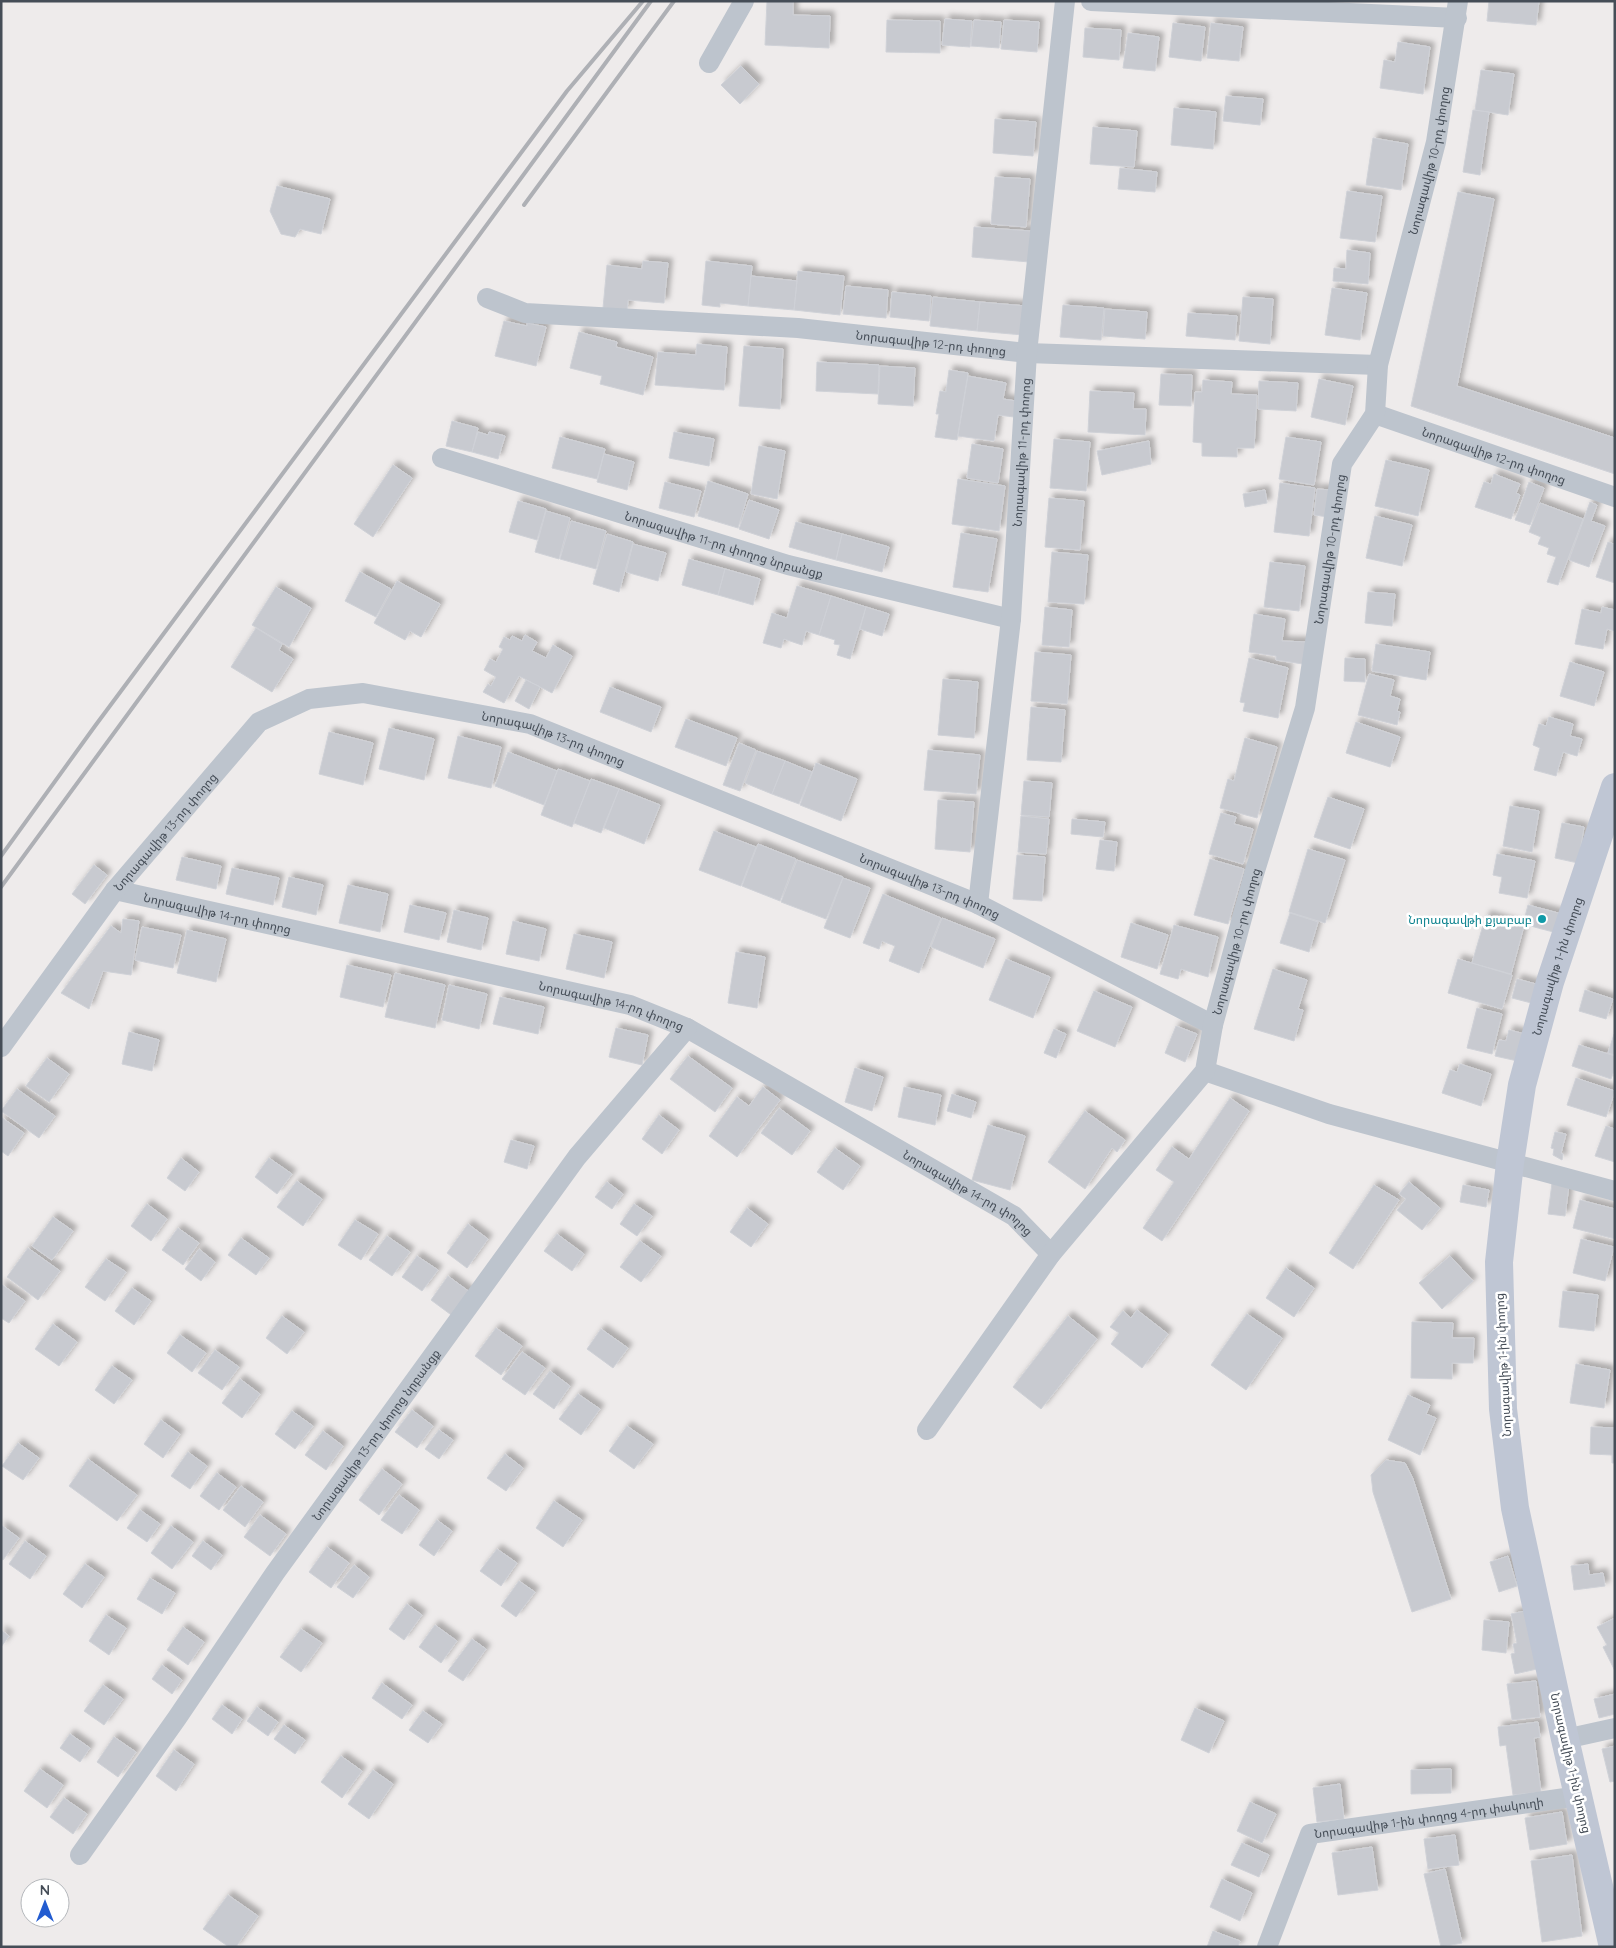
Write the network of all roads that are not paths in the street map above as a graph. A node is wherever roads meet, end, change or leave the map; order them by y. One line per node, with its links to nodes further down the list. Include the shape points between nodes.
1 (744, 1): 5 (street)
2 (1065, 1): 7 (street, Նորագավիթ 11-րդ փողոց)
3 (1091, 1): 4 (street)
4 (1457, 10): 8 (street, Նորագավիթ 10-րդ փողոց, via 1436,142)
5 (709, 63)
6 (487, 298): 7 (street, Նորագավիթ 12-րդ փողոց, via 525,314 798,328)
7 (1026, 352): 8 (street, Նորագավիթ 12-րդ փողոց); 12 (street, Նորագավիթ 11-րդ փողոց)
8 (1378, 366): 9 (street, Նորագավիթ 10-րդ փողոց)
9 (1375, 414): 11 (street, Նորագավիթ 12-րդ փողոց); 16 (street, Նորագավիթ 10-րդ փողոց, via 1342,464 1304,708)
10 (442, 458): 12 (street, Նորագավիթ 11-րդ փողոց նրբանցք, via 788,565)
11 (1615, 497)
12 (1011, 619): 15 (street, Նորագավիթ 11-րդ փողոց)
13 (1615, 787): 20 (main road, Նորագավիթ 1-ին փողոց, via 1550,982 1522,1085)
14 (116, 890): 15 (street, Նորագավիթ 13-րդ փողոց, via 259,722 309,699 363,693 530,724); 17 (street, Նորագավիթ 14-րդ փողոց, via 630,1005); 18 (street, Նորագավիթ 13-րդ փողոց)
15 (978, 904): 16 (street, Նորագավիթ 13-րդ փողոց)
16 (1213, 1025): 19 (street, Նորագավիթ 10-րդ փողոց)
17 (687, 1028): 22 (street, Նորագավիթ 14-րդ փողոց, via 1014,1216); 27 (street, Նորագավիթ 13-րդ փողոց նրբանցք, via 577,1157 275,1573)
18 (1, 1048)
19 (1205, 1071): 20 (street, via 1329,1114); 22 (street)
20 (1510, 1163): 21 (street); 25 (main road, Նորագավիթ 1-ին փողոց, via 1499,1262 1503,1409 1515,1508)
21 (1615, 1191)
22 (1051, 1254): 23 (street)
23 (927, 1430)
24 (1615, 1728): 25 (street)
25 (1565, 1739): 26 (main road, Նորագավիթ 1-ին փողոց)
26 (1579, 1796): 28 (main road, Նորագավիթ 1-ին փողոց); 29 (street, Նորագավիթ 1-ին փողոց 4-րդ փակուղի, via 1310,1834)
27 (80, 1855)
28 (1613, 1937)
29 (1267, 1947)

